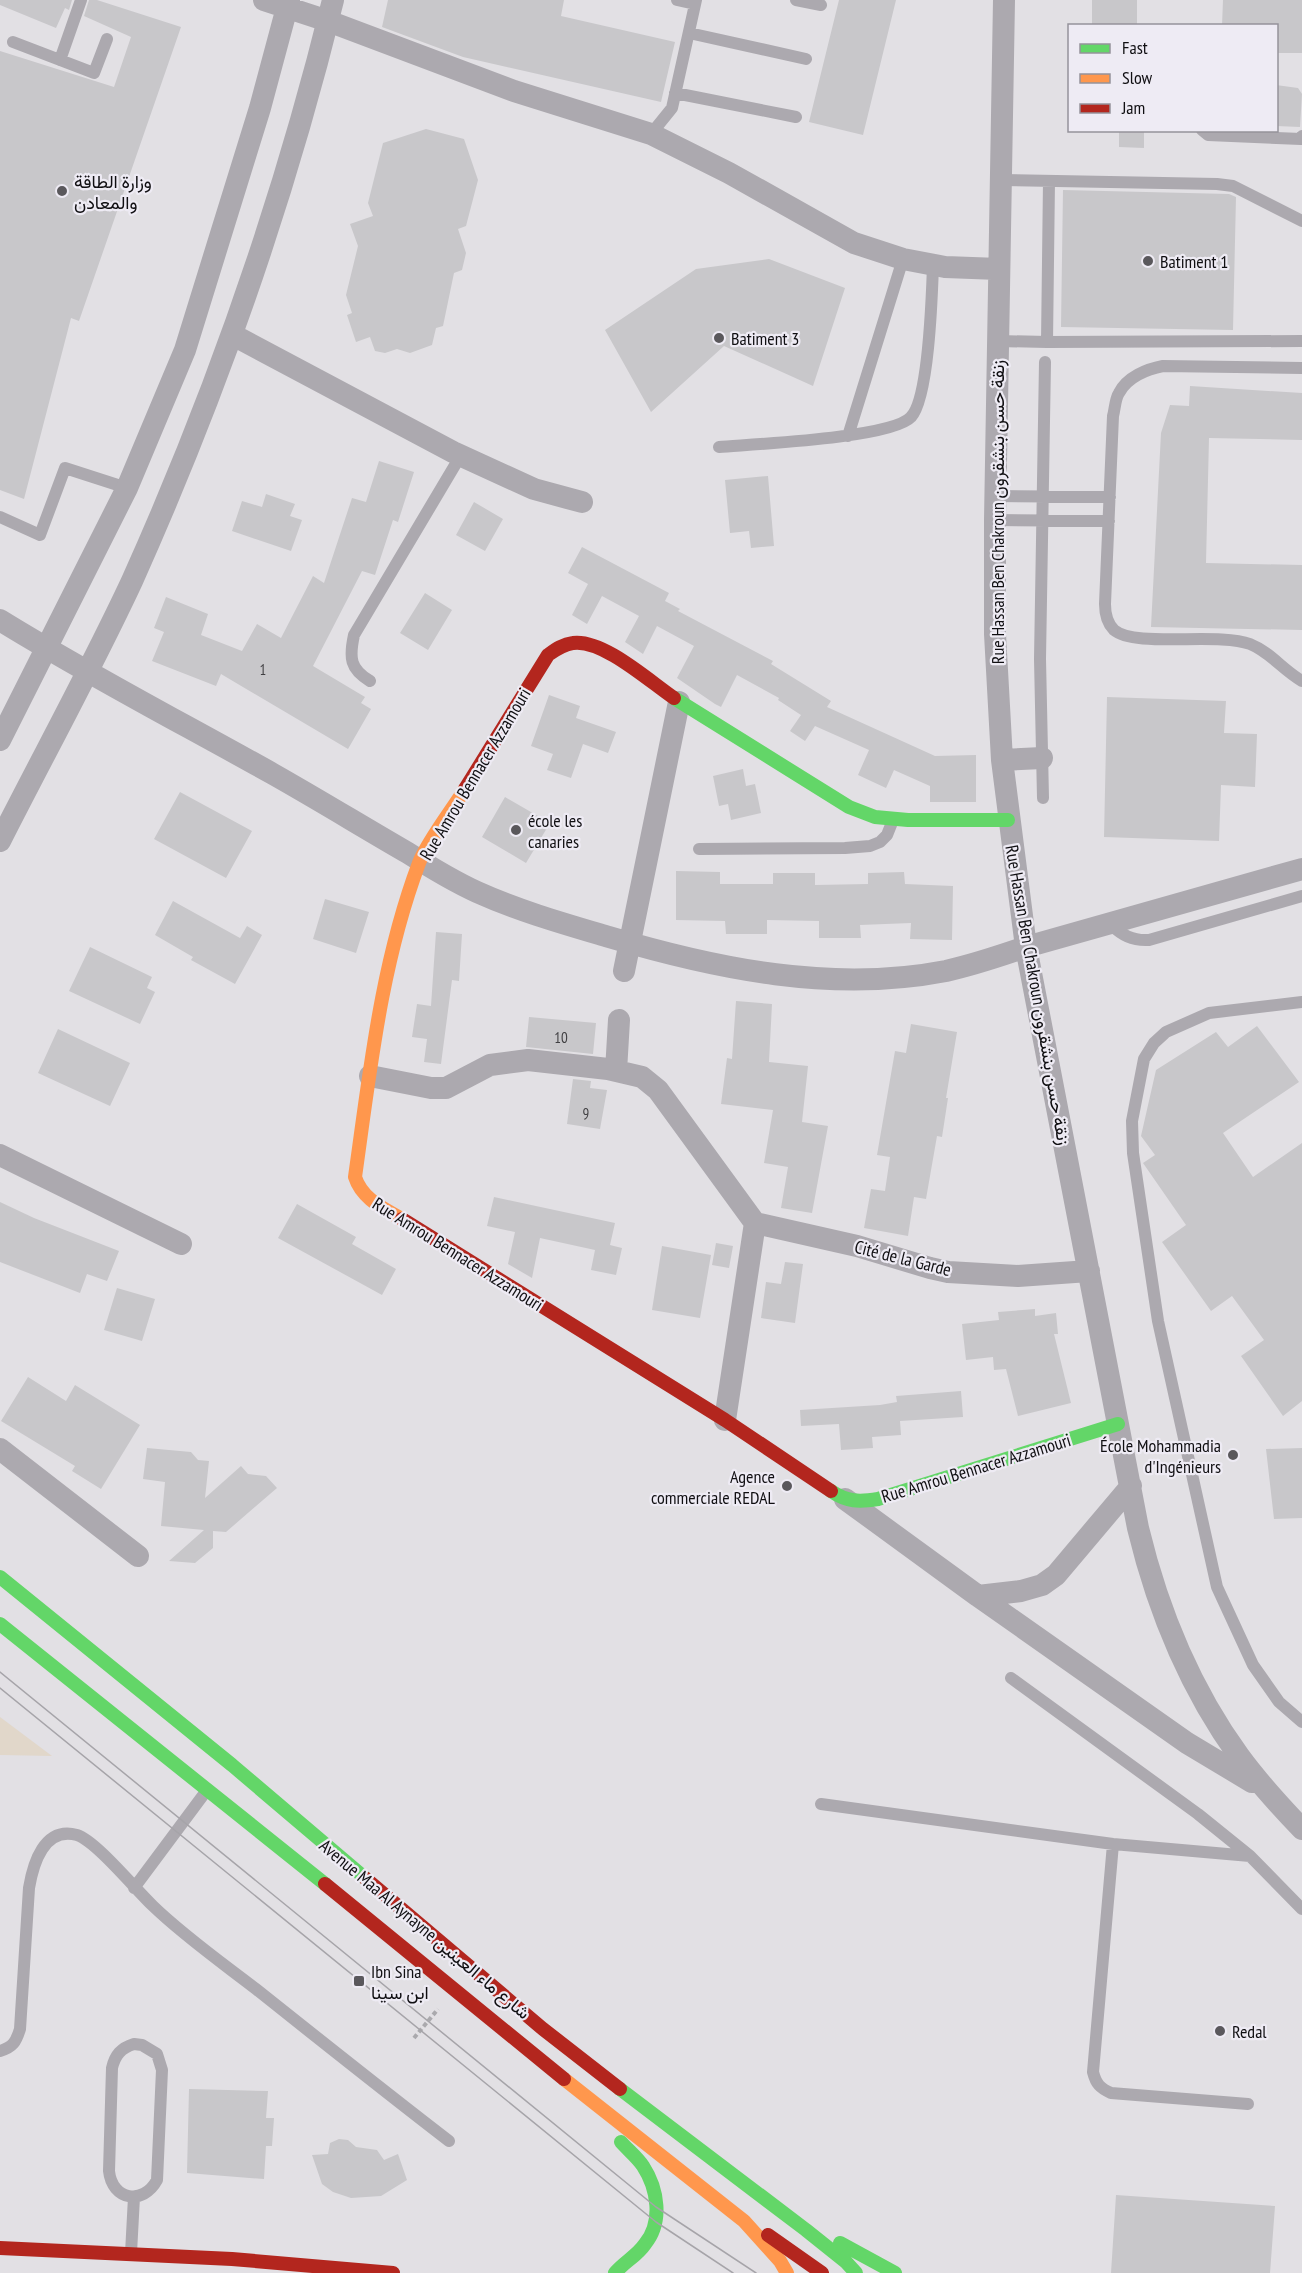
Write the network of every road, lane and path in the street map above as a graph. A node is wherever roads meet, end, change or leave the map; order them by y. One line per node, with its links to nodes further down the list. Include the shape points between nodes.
1 (81, 0): 14 (lane)
2 (264, 0): 7 (street)
3 (677, 0): 6 (lane)
4 (796, 0): 8 (lane)
5 (1004, 0): 20 (street, Rue Hassan Ben Chakroun زنقة حسن بنشقرون)
6 (695, 2): 10 (lane)
7 (288, 4): 9 (street); 35 (street, via 254,130 189,339)
8 (821, 5)
9 (330, 11): 18 (street, via 514,91); 26 (street)
10 (688, 33): 13 (lane); 15 (lane)
11 (107, 39): 14 (lane, via 94,73)
12 (13, 42): 14 (lane)
13 (806, 59)
14 (60, 60)
15 (675, 93): 16 (lane); 18 (lane, via 672,108)
16 (796, 117)
17 (1204, 132): 19 (lane, via 1301,139)
18 (651, 134): 23 (street, via 710,162 854,243)
19 (1302, 136)
20 (1000, 180): 21 (lane); 25 (street, Rue Hassan Ben Chakroun زنقة حسن بنشقرون)
21 (1049, 181): 22 (lane, via 1217,183 1233,186); 29 (lane)
22 (1302, 221)
23 (903, 259): 24 (street); 32 (lane)
24 (933, 265): 25 (street); 32 (lane, via 924,378 912,416 902,424)
25 (999, 269): 27 (street, Rue Hassan Ben Chakroun زنقة حسن بنشقرون)
26 (233, 334): 34 (street); 46 (street, via 173,486)
27 (998, 341): 29 (lane); 36 (street, Rue Hassan Ben Chakroun زنقة حسن بنشقرون)
28 (1302, 341): 29 (lane)
29 (1047, 342)
30 (1045, 362): 37 (lane)
31 (1302, 368): 38 (lane, via 1163,366 1147,369 1129,381 1119,393 1113,416)
32 (848, 436): 33 (lane)
33 (719, 447)
34 (461, 455): 39 (street, via 534,489); 47 (lane, via 354,635 350,653 358,674)
35 (127, 489): 40 (lane, via 65,468 40,535); 45 (street)
36 (995, 496): 37 (lane); 41 (street, Rue Hassan Ben Chakroun زنقة حسن بنشقرون)
37 (1043, 496): 38 (lane); 42 (lane)
38 (1110, 497): 43 (lane)
39 (582, 502)
40 (0, 517)
41 (995, 520): 42 (lane); 52 (street, Rue Hassan Ben Chakroun زنقة حسن بنشقرون, via 995,634)
42 (1042, 520): 43 (lane); 51 (lane)
43 (1109, 521): 48 (lane, via 1105,614 1114,629 1139,637 1235,640 1250,644)
44 (0, 620): 45 (street)
45 (46, 648): 46 (street); 50 (street)
46 (87, 672): 56 (street); 58 (street, via 275,775)
47 (370, 681)
48 (1302, 681)
49 (679, 702): 54 (street, Rue Amrou Bennacer Azzamouri, via 849,807); 58 (street, Rue Amrou Bennacer Azzamouri, via 599,650 580,642 562,644 548,655); 62 (street)
50 (0, 740)
51 (1042, 758): 52 (street); 53 (lane)
52 (1002, 760): 55 (street, Rue Hassan Ben Chakroun زنقة حسن بنشقرون)
53 (1044, 798)
54 (894, 819): 55 (street, Rue Amrou Bennacer Azzamouri); 57 (lane, via 887,835 870,846)
55 (1008, 820): 63 (street, Rue Hassan Ben Chakroun زنقة حسن بنشقرون)
56 (0, 841)
57 (699, 849)
58 (420, 861): 62 (street, via 475,891 515,907); 68 (street, Rue Amrou Bennacer Azzamouri, via 377,1017)
59 (1302, 869): 61 (street)
60 (1302, 896): 61 (lane, via 1149,940 1124,936)
61 (1110, 924): 63 (street)
62 (630, 943): 63 (street, via 727,966 858,980 944,971); 64 (street)
63 (1026, 947): 72 (street, Rue Hassan Ben Chakroun زنقة حسن بنشقرون)
64 (624, 971)
65 (1302, 1002): 83 (lane, via 1209,1012 1166,1032 1144,1059 1132,1121 1158,1321 1217,1587 1253,1665 1280,1702)
66 (619, 1020): 67 (street)
67 (616, 1071): 68 (street, via 508,1061 490,1065 446,1088); 70 (street, via 642,1077 658,1090)
68 (370, 1076): 73 (street, Rue Amrou Bennacer Azzamouri, via 355,1177 359,1189 369,1199)
69 (0, 1155): 71 (street)
70 (755, 1223): 72 (street, Cité de la Garde, via 948,1272 1018,1276); 73 (street)
71 (181, 1244)
72 (1089, 1271): 74 (street, Rue Hassan Ben Chakroun زنقة حسن بنشقرون)
73 (725, 1420): 77 (street, Rue Amrou Bennacer Azzamouri)
74 (1118, 1424): 76 (street, Rue Hassan Ben Chakroun زنقة حسن بنشقرون); 77 (street, Rue Amrou Bennacer Azzamouri, via 878,1498)
75 (0, 1449): 78 (street)
76 (1131, 1486): 80 (street, via 1068,1562 1042,1585); 85 (street, Rue Hassan Ben Chakroun زنقة حسن بنشقرون, via 1148,1569 1176,1648 1216,1723)
77 (843, 1499): 80 (street)
78 (138, 1556)
79 (0, 1577): 100 (street, Avenue Maa Al Aynayne شارع ماء العينين, via 232,1765 543,2030)
80 (978, 1596): 85 (street, via 1187,1743)
81 (0, 1624): 84 (street, Avenue Maa Al Aynayne شارع ماء العينين)
82 (1011, 1677): 89 (lane)
83 (1302, 1722)
84 (208, 1789): 90 (lane); 92 (street, Avenue Maa Al Aynayne شارع ماء العينين)
85 (1266, 1790): 87 (street, Rue Hassan Ben Chakroun زنقة حسن بنشقرون)
86 (820, 1804): 88 (lane)
87 (1302, 1829)
88 (1113, 1844): 89 (lane); 95 (lane, via 1093,2072 1096,2082 1111,2093)
89 (1250, 1856): 91 (lane)
90 (134, 1888): 94 (lane, via 94,1846 77,1835 62,1834 49,1840 39,1852 29,1888 20,2029 16,2042); 97 (lane)
91 (1302, 1909)
92 (454, 1990): 93 (path); 96 (street, Avenue Maa Al Aynayne شارع ماء العينين)
93 (414, 2038)
94 (0, 2051)
95 (1248, 2104)
96 (598, 2106): 99 (street, Avenue Maa Al Aynayne شارع ماء العينين); 105 (street, via 649,2176 657,2207 651,2237)
97 (449, 2141)
98 (134, 2197): 98 (lane, via 148,2192 157,2180 162,2070 157,2054 134,2044 118,2052 112,2068 109,2171 113,2186); 102 (lane)
99 (744, 2221): 106 (street, Avenue Maa Al Aynayne شارع ماء العينين); 107 (street, via 787,2246)
100 (806, 2230): 108 (street, Avenue Maa Al Aynayne شارع ماء العينين); 109 (street, via 828,2236)
101 (0, 2248): 102 (street)
102 (131, 2253): 103 (street)
103 (234, 2266): 104 (street)
104 (393, 2273)
105 (615, 2273)
106 (787, 2273)
107 (822, 2273)
108 (856, 2273)
109 (895, 2273)

